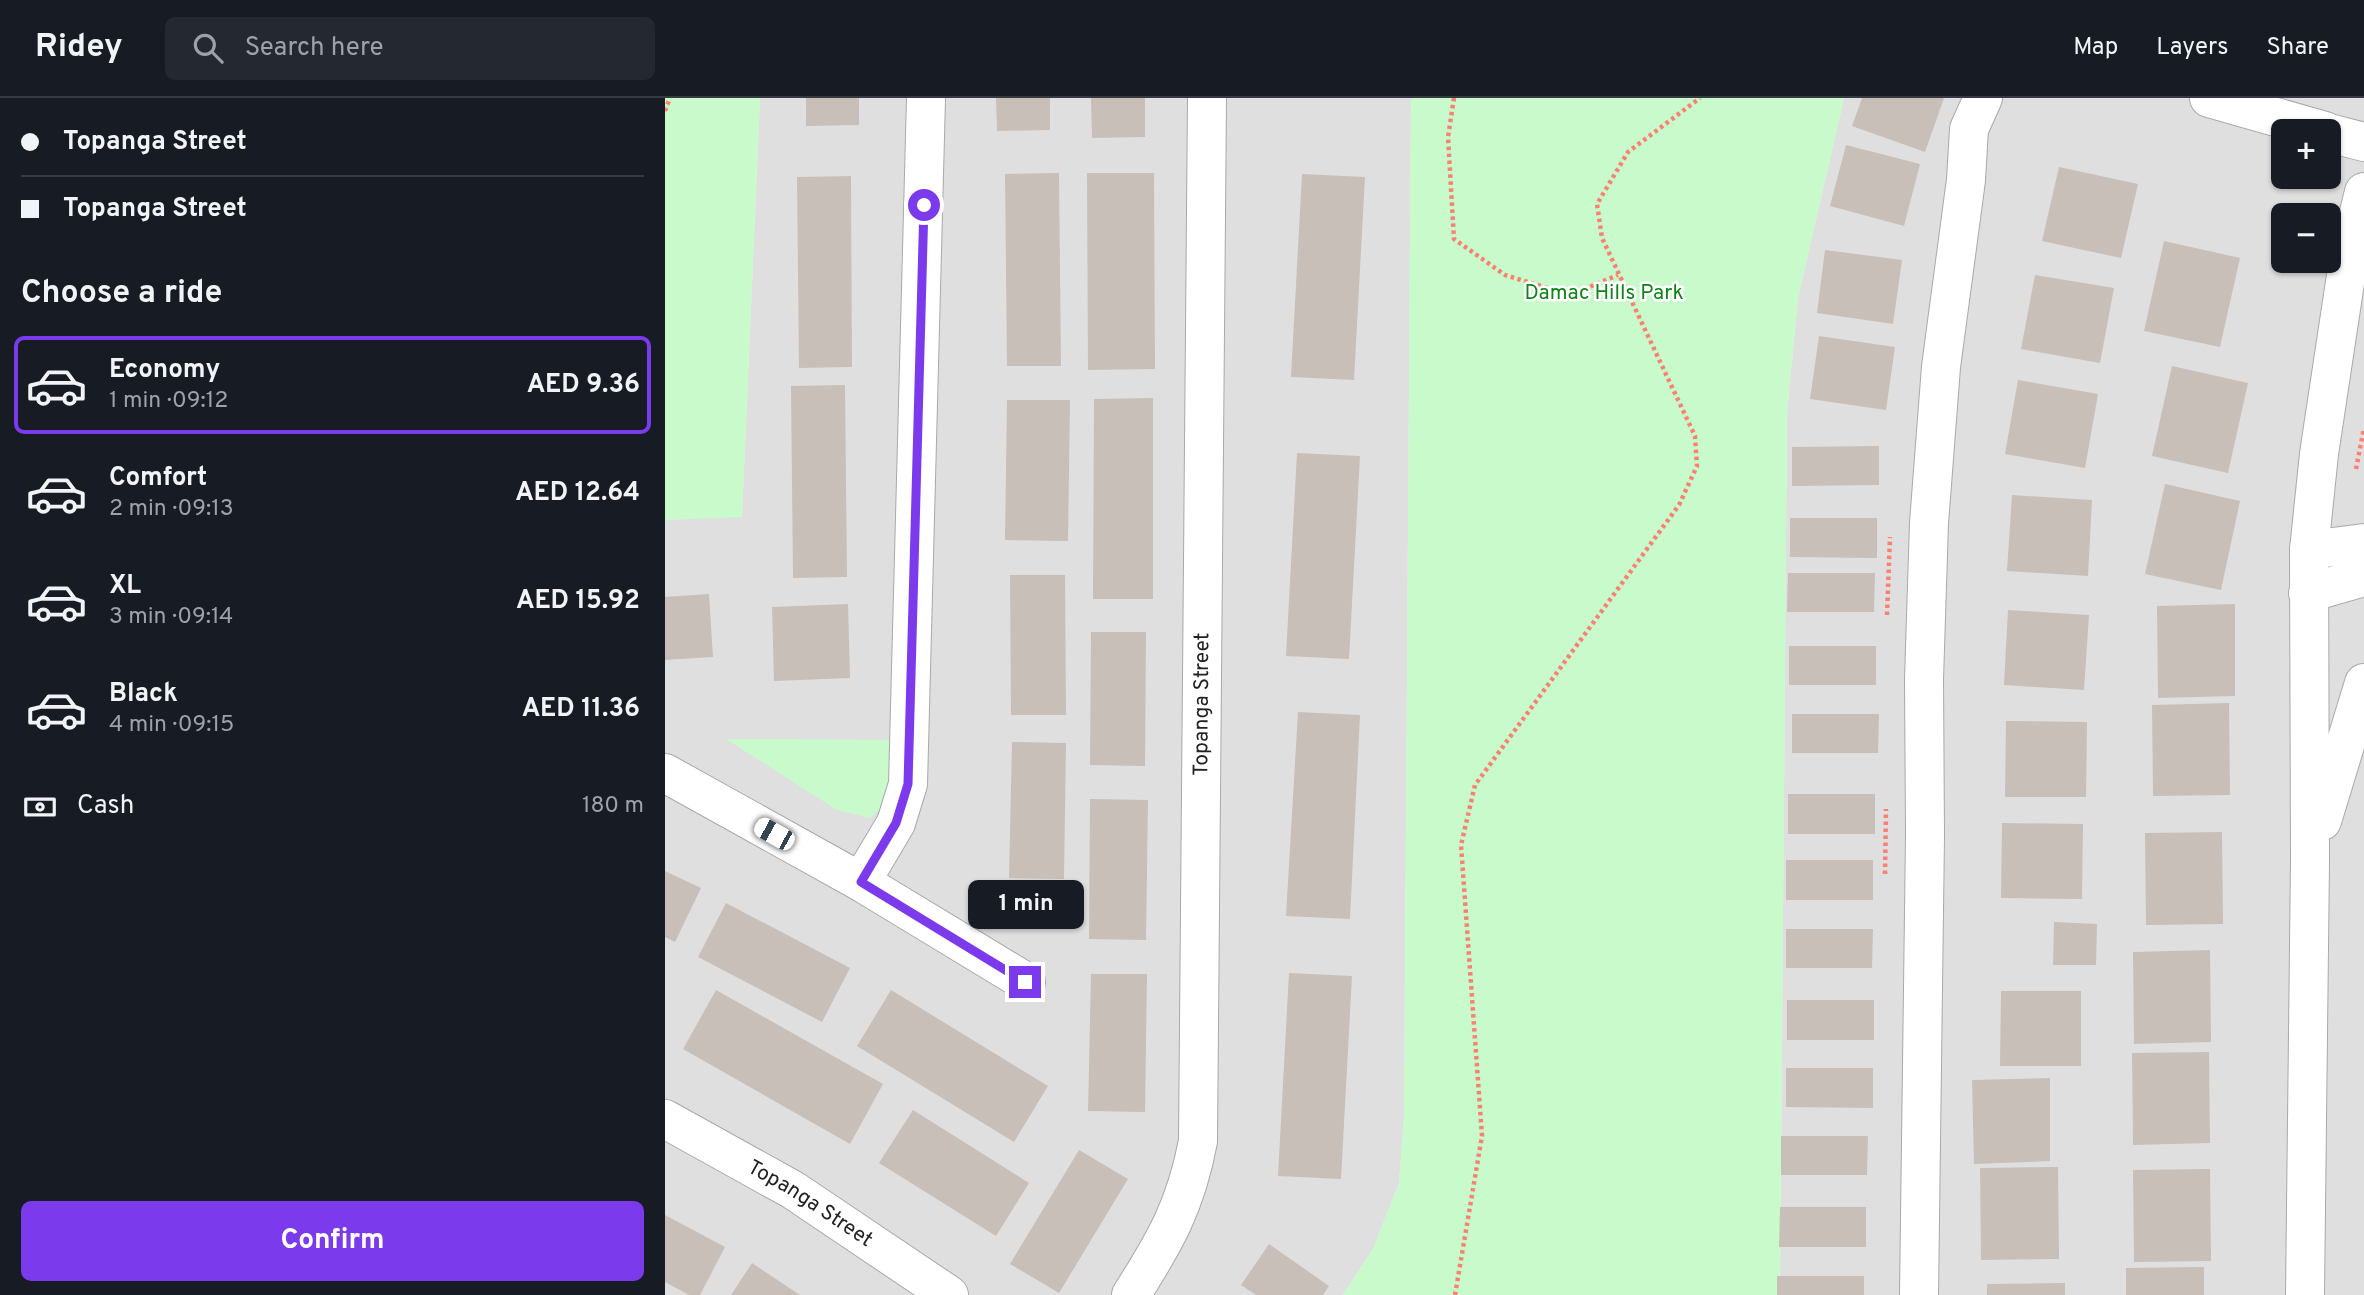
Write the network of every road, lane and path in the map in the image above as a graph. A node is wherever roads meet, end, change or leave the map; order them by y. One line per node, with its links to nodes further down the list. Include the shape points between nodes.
1 (670, 98): 9 (path)
2 (926, 98): 25 (street, via 909,770 896,823)
3 (1207, 98): 29 (street, Topanga Street, via 1198,1141 1178,1217)
4 (1454, 98): 15 (path, via 1448,137 1454,239 1505,275 1570,295)
5 (1700, 98): 15 (path, via 1628,152 1597,204 1602,238)
6 (1983, 98): 13 (street, via 1969,129)
7 (2011, 98): 13 (street, via 1996,116)
8 (2209, 98): 10 (street)
9 (665, 111)
10 (2282, 119)
11 (2341, 136): 12 (street)
12 (2364, 142)
13 (1966, 180): 31 (street, via 1941,367 1929,523)
14 (2364, 192): 19 (street, via 2350,248)
15 (1618, 275): 30 (path, via 1695,436 1697,466 1679,505 1475,785 1461,845 1482,1136)
16 (2364, 428): 17 (path)
17 (2354, 482)
18 (2364, 543): 19 (street)
19 (2309, 550): 21 (street)
20 (2364, 577): 21 (street)
21 (2308, 593): 24 (street)
22 (2364, 682): 24 (street)
23 (665, 773): 25 (street)
24 (2310, 860): 32 (street)
25 (861, 882): 26 (street)
26 (1025, 982)
27 (665, 1119): 28 (street, Topanga Street, via 793,1190)
28 (949, 1295)
29 (1131, 1295)
30 (1455, 1295)
31 (1919, 1295)
32 (2305, 1295)

